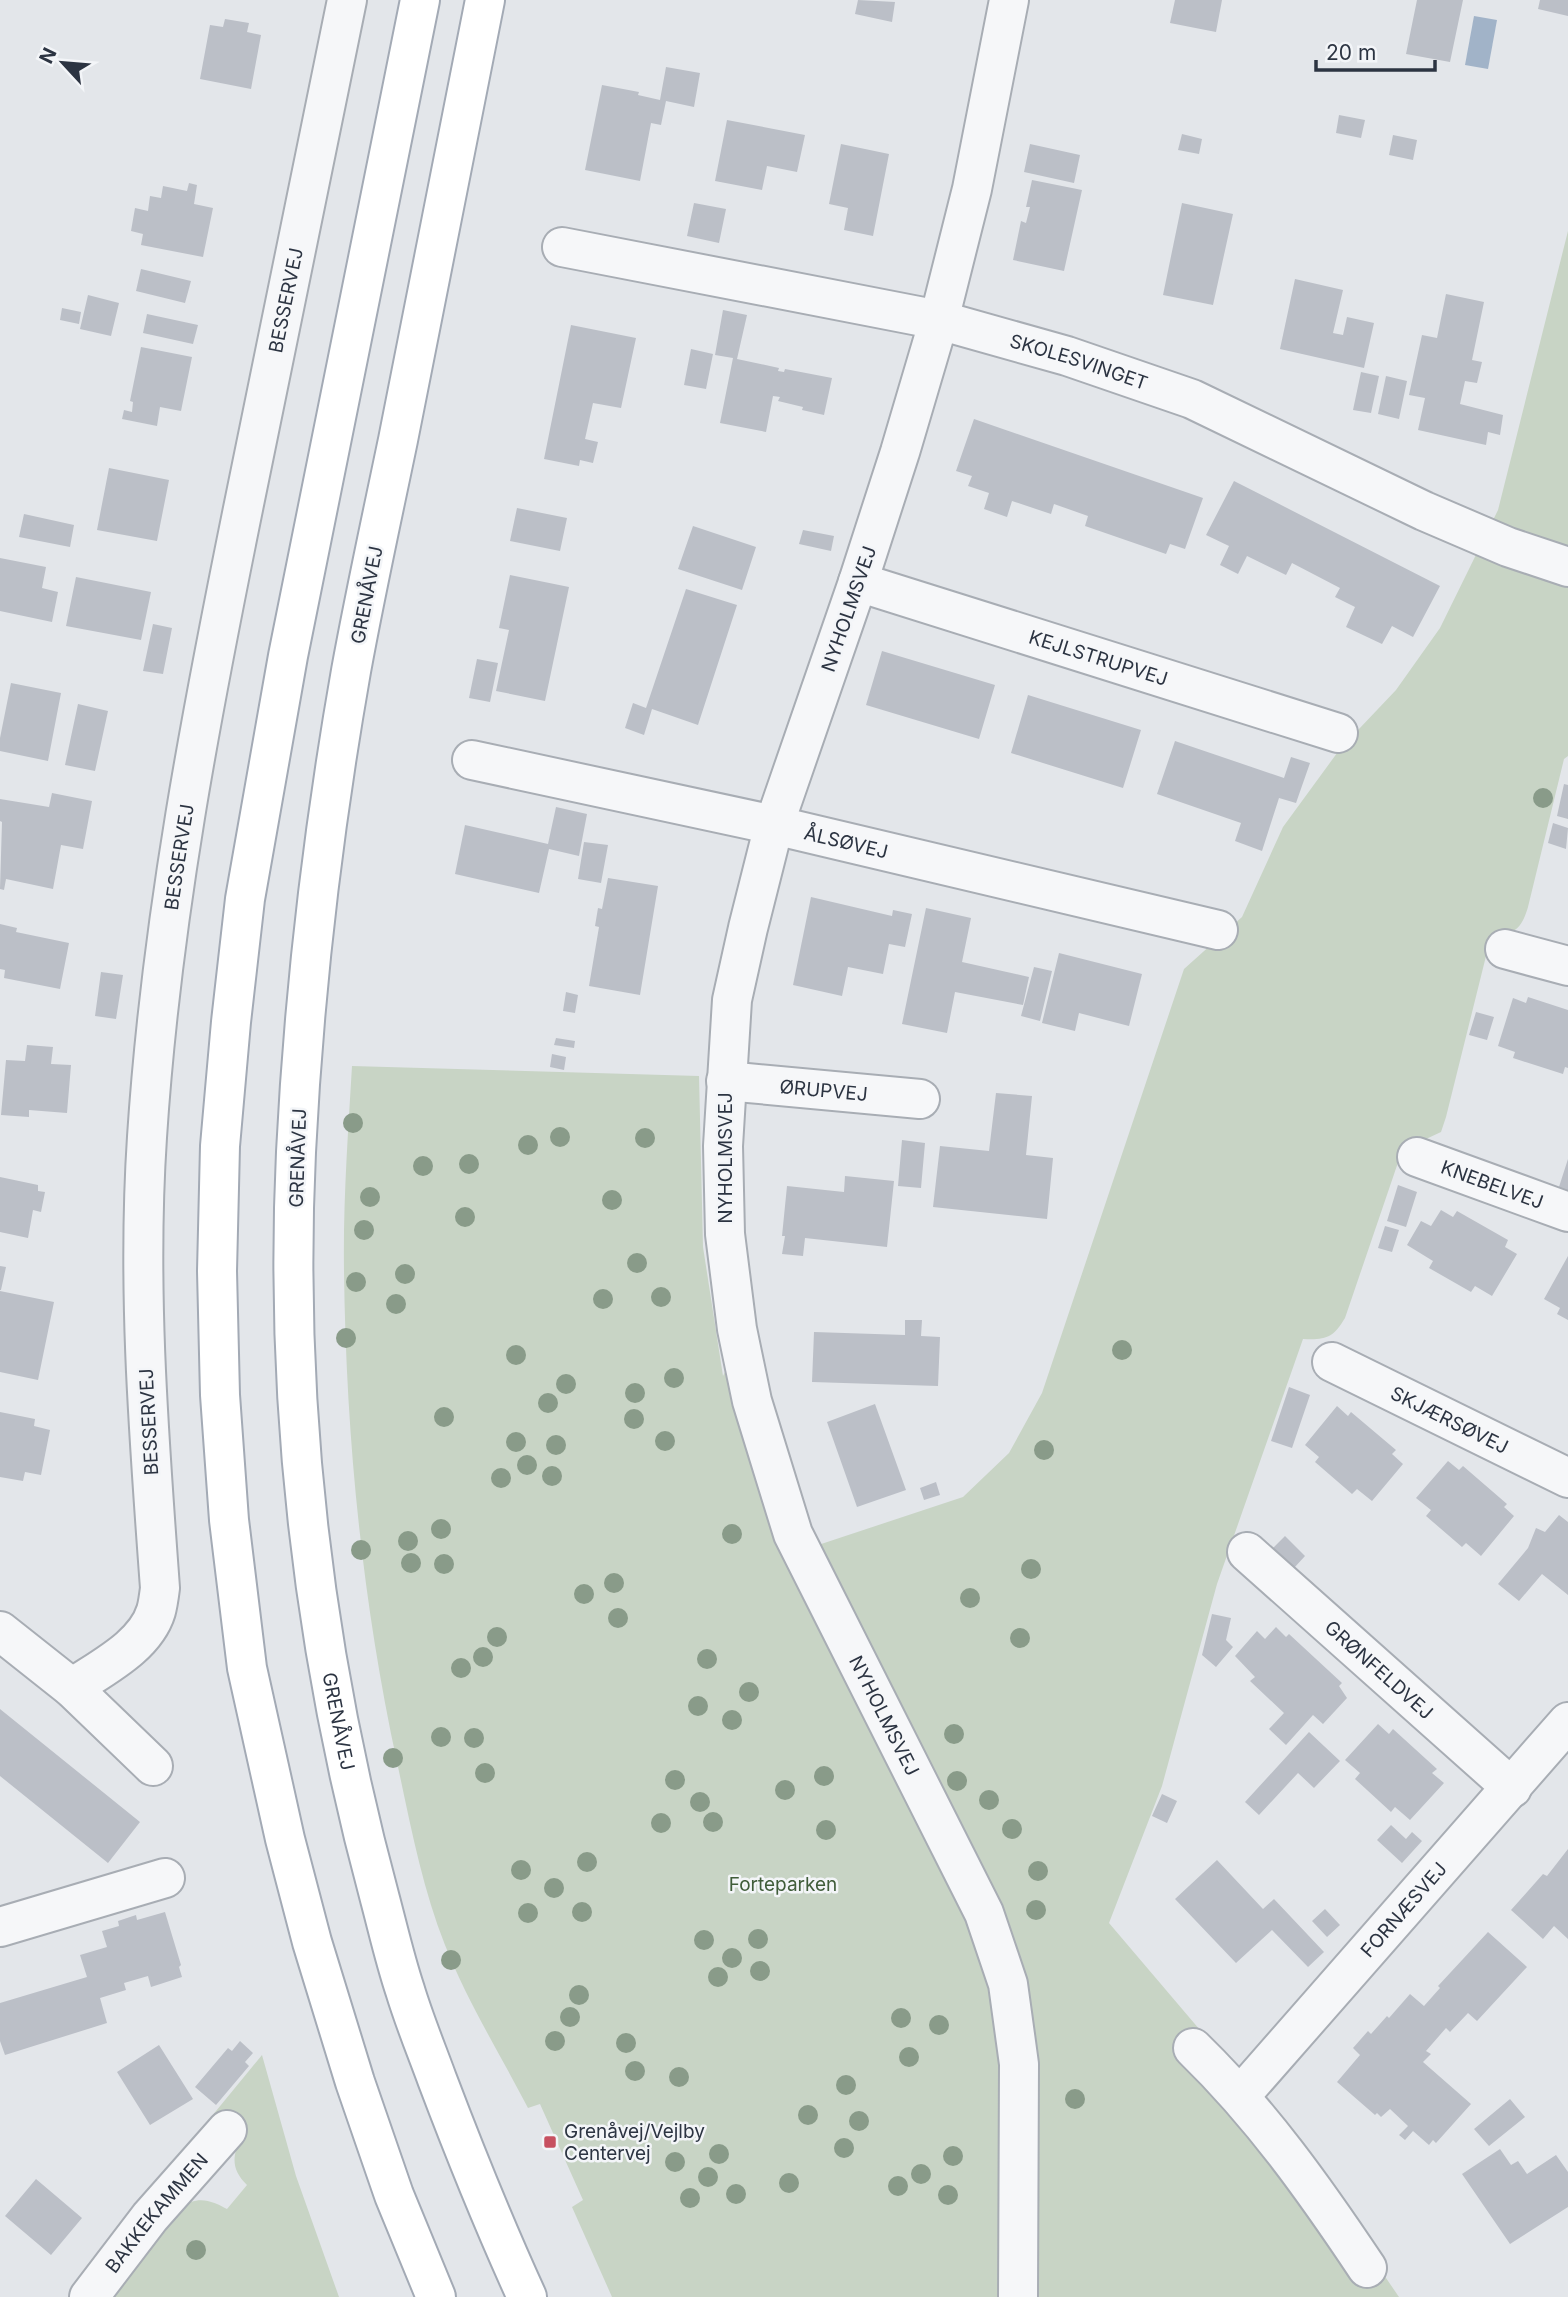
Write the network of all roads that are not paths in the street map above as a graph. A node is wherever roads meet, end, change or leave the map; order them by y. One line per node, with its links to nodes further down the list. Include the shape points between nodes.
1 (347, 0): 23 (street, BESSERVEJ, via 217,637 172,893 156,1015 146,1140 143,1274 146,1408 160,1588 148,1627 125,1653)
2 (420, 0): 34 (main road, via 288,656 245,899 220,1146 218,1271 229,1520 247,1668 312,1942 394,2195)
3 (485, 0): 35 (main road, GRENÅVEJ, via 354,656 317,908 296,1154 297,1394 306,1511 327,1662 359,1822 405,1992 475,2181)
4 (1009, 0): 6 (street, NYHOLMSVEJ, via 972,189)
5 (562, 247): 6 (street, SKOLESVINGET)
6 (939, 320): 7 (street, SKOLESVINGET, via 1067,356 1192,399 1424,511); 8 (street, NYHOLMSVEJ)
7 (1568, 567)
8 (858, 582): 9 (street, KEJLSTRUPVEJ); 11 (street, NYHOLMSVEJ)
9 (1338, 733)
10 (472, 760): 11 (street, ÅLSØVEJ)
11 (774, 825): 12 (street, ÅLSØVEJ); 15 (street, NYHOLMSVEJ, via 732,1000)
12 (1218, 930)
13 (1505, 949): 14 (street)
14 (1568, 966)
15 (726, 1081): 16 (street, ØRUPVEJ); 36 (street, NYHOLMSVEJ, via 725,1234 737,1329 756,1414 793,1534 984,1913 1008,1984 1019,2064)
16 (920, 1099)
17 (1417, 1157): 18 (street, KNEBELVEJ)
18 (1568, 1212)
19 (1332, 1362): 20 (street, SKJÆRSØVEJ)
20 (1568, 1478)
21 (1247, 1552): 26 (street, GRØNFELDVEJ)
22 (0, 1631): 23 (street)
23 (72, 1688): 25 (street)
24 (1568, 1722): 26 (street, FORNÆSVEJ)
25 (153, 1766)
26 (1512, 1788): 30 (street, FORNÆSVEJ)
27 (165, 1878): 28 (street)
28 (0, 1927)
29 (1193, 2048): 30 (street)
30 (1240, 2096): 32 (street, via 1309,2182)
31 (227, 2130): 33 (street, BAKKEKAMMEN, via 150,2217)
32 (1367, 2268)
33 (89, 2297)
34 (436, 2297)
35 (527, 2297)
36 (1018, 2297)

